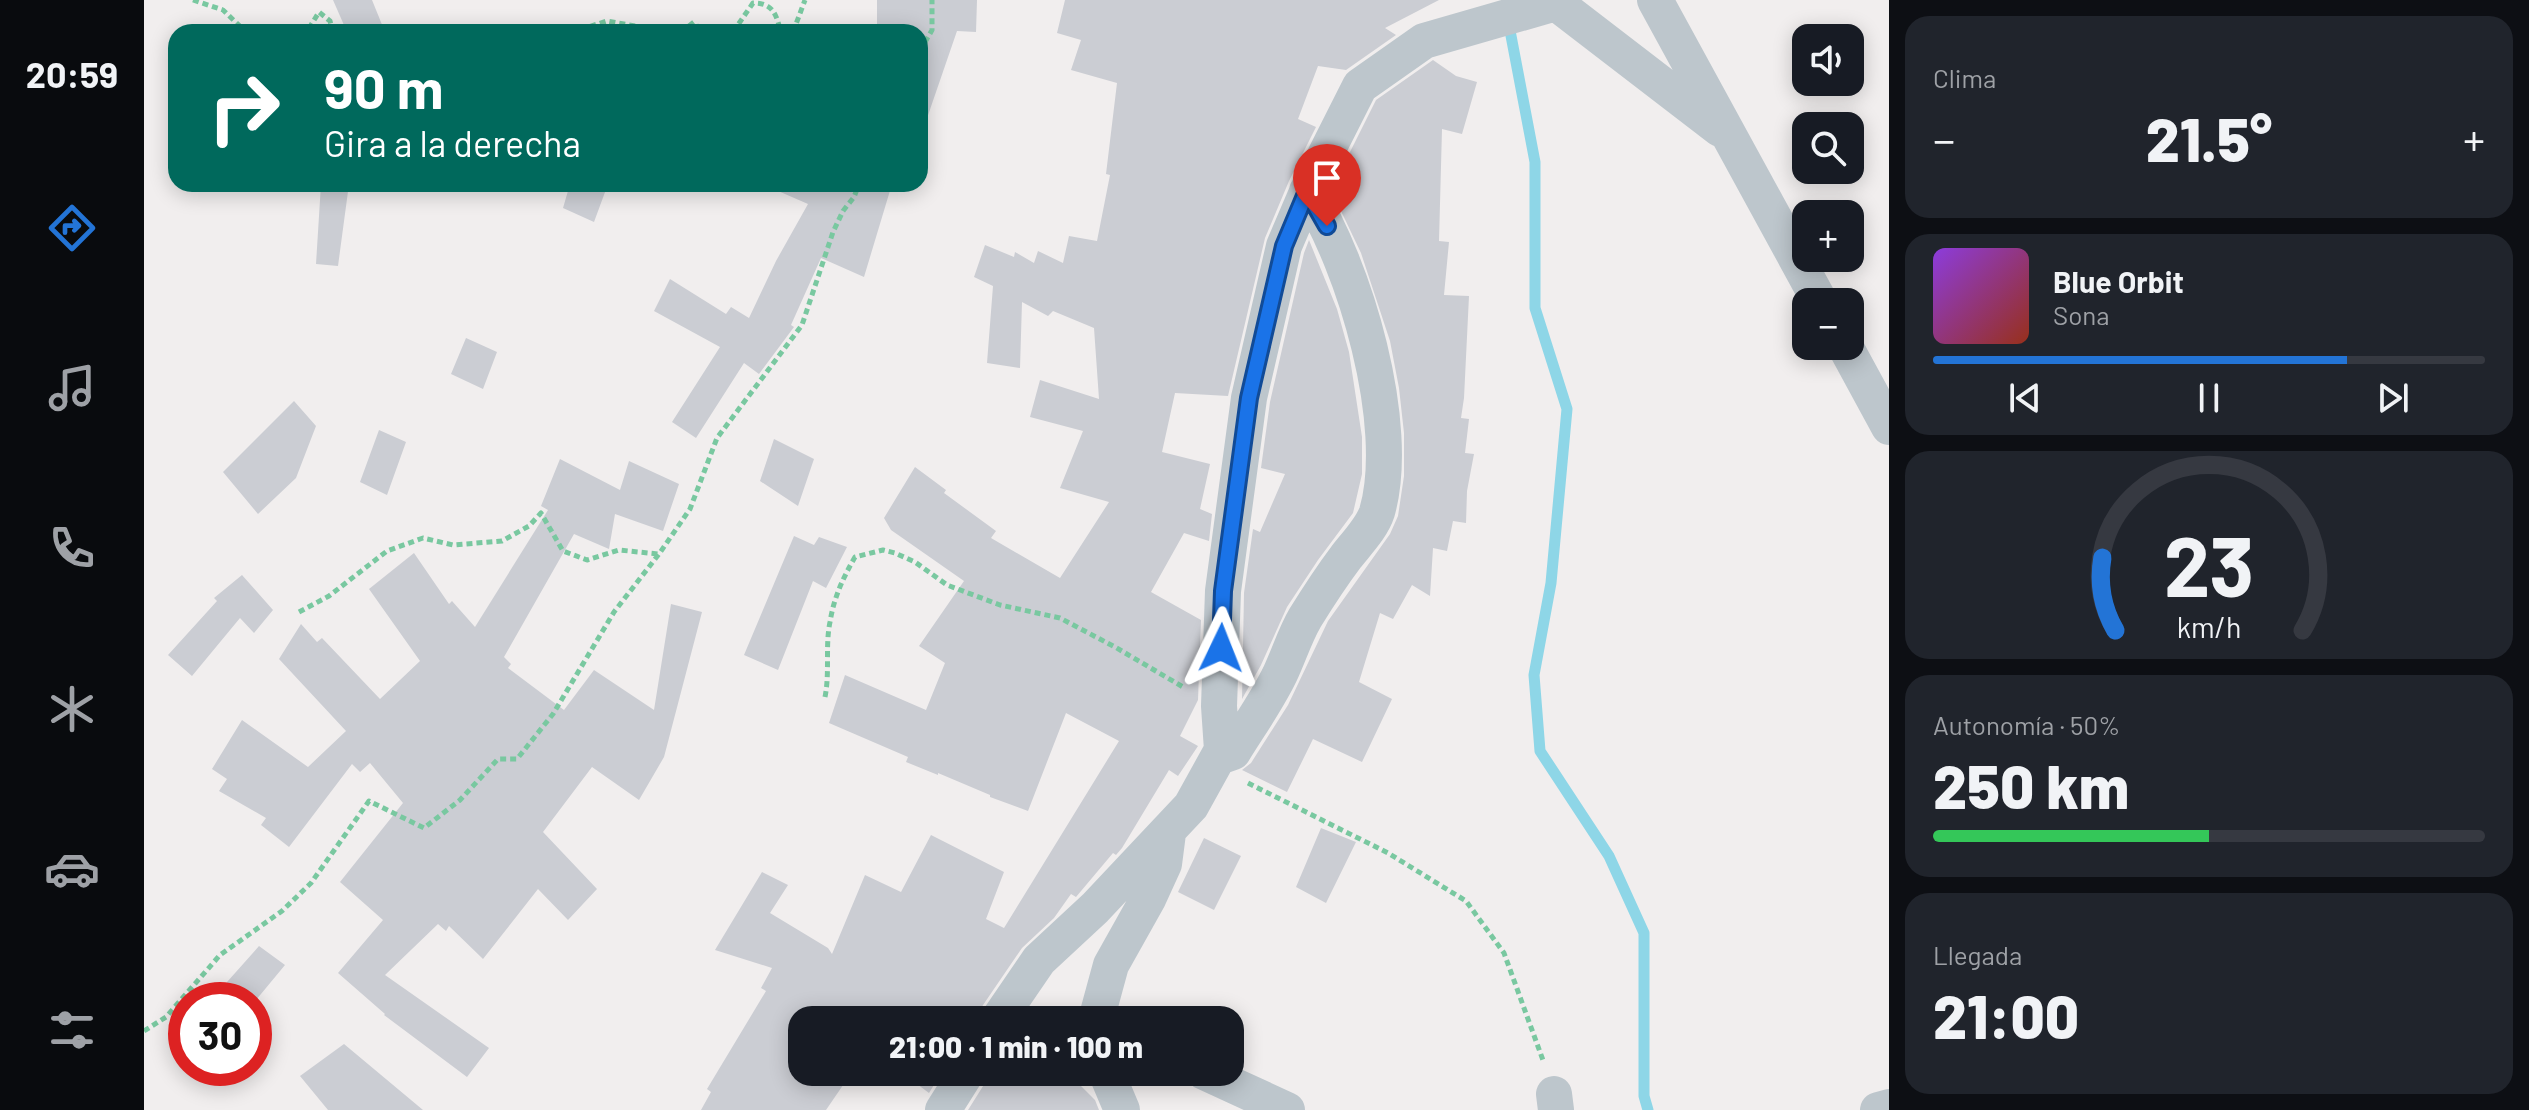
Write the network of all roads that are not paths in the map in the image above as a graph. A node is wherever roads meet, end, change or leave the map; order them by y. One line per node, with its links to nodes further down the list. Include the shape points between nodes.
1 (1655, 0): 3 (street)
2 (1557, 2): 3 (street); 4 (street, via 1424,41 1360,86)
3 (1730, 137): 5 (street)
4 (1307, 191): 8 (street, via 1284,246 1249,398 1223,591 1222,750); 8 (street, via 1336,243 1369,346 1380,399 1381,493 1376,516 1302,622 1279,676 1233,752)
5 (1812, 288)
6 (1853, 360): 7 (street)
7 (1889, 427)
8 (1216, 762): 9 (street, via 1191,806)
9 (1169, 831): 10 (street, via 1039,960); 11 (street, via 1164,864 1111,965)
10 (1008, 1006)
11 (1100, 1006)
12 (958, 1086): 16 (street)
13 (1112, 1086): 17 (street)
14 (1235, 1086): 18 (street)
15 (1889, 1107): 19 (street)
16 (943, 1110)
17 (1122, 1110)
18 (1287, 1110)
19 (1878, 1110)

